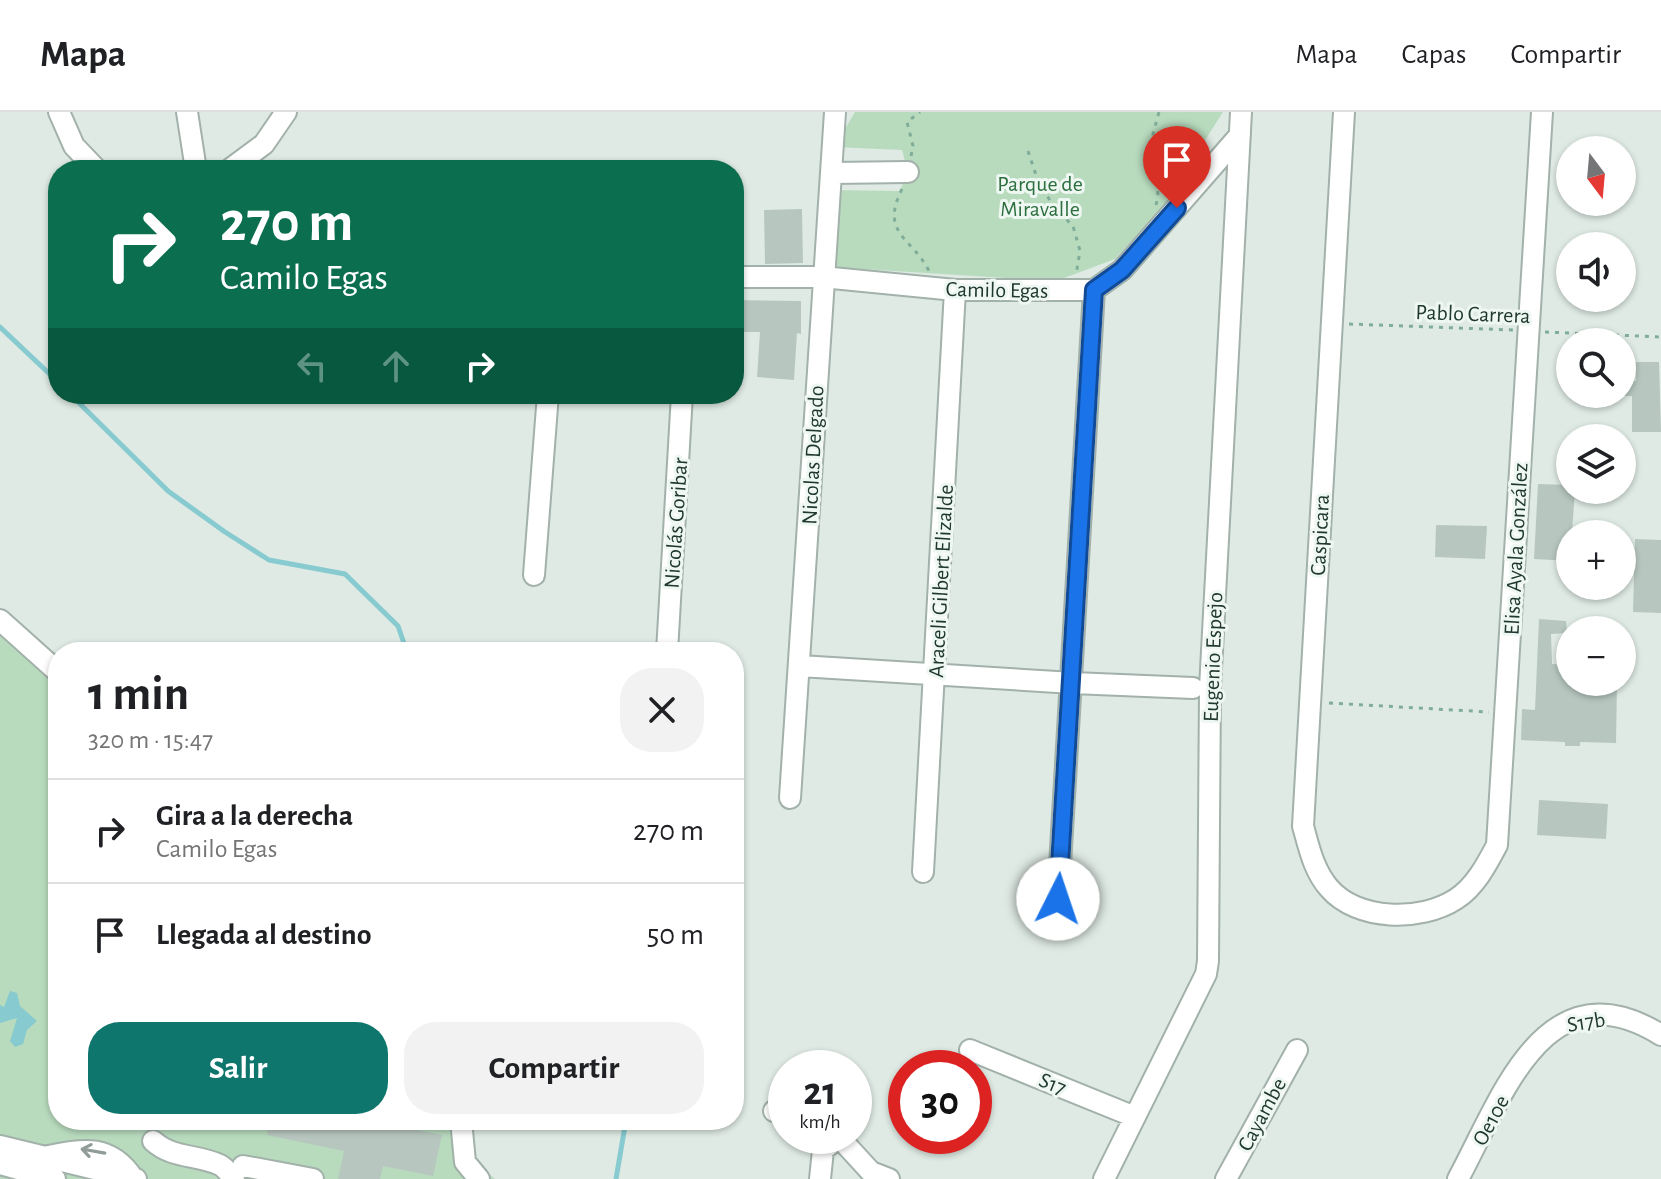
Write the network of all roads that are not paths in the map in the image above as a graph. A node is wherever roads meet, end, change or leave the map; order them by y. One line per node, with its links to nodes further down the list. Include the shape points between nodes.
1 (59, 112): 9 (street, via 74,146)
2 (187, 112): 10 (street)
3 (286, 112): 11 (street, via 264,144)
4 (835, 112): 13 (street, Nicolas Delgado)
5 (1241, 112): 8 (street, Eugenio Espejo)
6 (1344, 112): 31 (street, Caspicara, via 1303,826 1312,861 1330,889 1353,906)
7 (1542, 112): 31 (street, Elisa Ayala González, via 1497,845 1482,872 1456,899 1424,912)
8 (1240, 135): 17 (street, via 1122,270); 36 (street, Eugenio Espejo, via 1210,688 1208,961)
9 (87, 160)
10 (194, 160)
11 (242, 160)
12 (908, 172): 13 (street)
13 (832, 173): 15 (street, Nicolas Delgado)
14 (744, 277): 15 (street, Camilo Egas)
15 (822, 277): 16 (street, Camilo Egas); 24 (street, Nicolas Delgado)
16 (955, 290): 17 (street, Camilo Egas); 25 (street, Araceli Gilbert Elizalde)
17 (1083, 290): 26 (street)
18 (547, 404): 20 (street)
19 (681, 404): 22 (street, Nicolás Goribar)
20 (534, 575)
21 (0, 620): 23 (street)
22 (668, 642)
23 (48, 663)
24 (800, 666): 25 (street); 28 (street, Nicolas Delgado)
25 (935, 674): 26 (street); 29 (street, Araceli Gilbert Elizalde)
26 (1073, 683): 27 (street); 30 (street)
27 (1193, 688)
28 (790, 798)
29 (923, 872)
30 (1058, 899)
31 (1385, 915)
32 (1661, 1035): 35 (street, S17b, via 1636,1019 1602,1015 1568,1020 1548,1031)
33 (1297, 1050): 51 (street, Cayambe)
34 (992, 1059): 36 (street, S17)
35 (1522, 1061): 52 (street, Oe10e)
36 (1135, 1117): 50 (street, Eugenio Espejo)
37 (462, 1130): 48 (street, via 465,1162)
38 (153, 1141): 43 (street, via 182,1157)
39 (0, 1146): 42 (street)
40 (823, 1154): 49 (street)
41 (855, 1154): 44 (street)
42 (13, 1162): 45 (street); 46 (street, one-way to 42, via 43,1157)
43 (239, 1173): 47 (street)
44 (876, 1177)
45 (55, 1179)
46 (134, 1179)
47 (313, 1179)
48 (479, 1179)
49 (820, 1179)
50 (1104, 1179)
51 (1226, 1179)
52 (1458, 1179)

